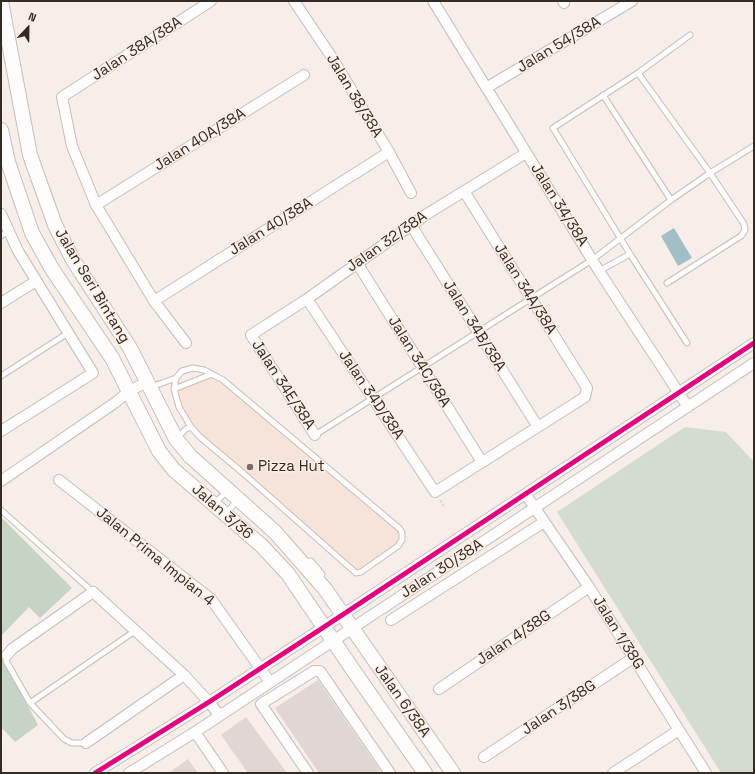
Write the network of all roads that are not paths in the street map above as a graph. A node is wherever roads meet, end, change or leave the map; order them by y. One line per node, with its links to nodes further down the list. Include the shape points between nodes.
1 (211, 1): 19 (street, Jalan 38A/38A, via 62,97 72,146)
2 (294, 1): 13 (street, Jalan 38/38A, via 331,56)
3 (433, 1): 9 (street, Jalan 34/38A)
4 (632, 1): 9 (street, Jalan 54/38A)
5 (1, 3): 45 (street, Jalan Seri Bintang, via 30,155 55,225 72,260 130,348)
6 (690, 35): 7 (lane)
7 (638, 73): 10 (lane); 15 (lane)
8 (304, 75): 19 (street, Jalan 40A/38A)
9 (486, 88): 14 (street, Jalan 34/38A)
10 (604, 95): 18 (lane); 23 (lane, via 553,128)
11 (1, 130): 47 (street, Jalan Seri Bintang, via 8,162 32,233 52,269 112,358)
12 (754, 146): 15 (lane)
13 (389, 152): 17 (street, Jalan 38/38A); 32 (street, Jalan 40/38A)
14 (526, 153): 16 (street, Jalan 32/38A); 25 (street, Jalan 34/38A)
15 (710, 173): 18 (lane); 29 (lane, via 744,224 744,230 741,236)
16 (464, 191): 21 (street, Jalan 32/38A); 30 (street, Jalan 34A/38A)
17 (411, 193)
18 (671, 200): 23 (lane)
19 (96, 205): 32 (street)
20 (1, 214): 22 (street)
21 (411, 225): 26 (street, Jalan 32/38A); 34 (street, Jalan 34B/38A)
22 (5, 233): 28 (street)
23 (620, 240): 24 (lane); 25 (lane)
24 (630, 254): 27 (lane); 38 (lane)
25 (592, 260): 27 (street, Jalan 34/38A); 30 (lane)
26 (357, 263): 31 (street, Jalan 32/38A); 41 (street, Jalan 34C/38A)
27 (599, 271): 48 (street, Jalan 34/38A)
28 (36, 281): 33 (street); 35 (street)
29 (667, 283)
30 (531, 298): 34 (lane); 52 (street, Jalan 34A/38A, via 586,388 585,397)
31 (307, 299): 36 (street, Jalan 32/38A); 49 (street, Jalan 34D/38A)
32 (154, 301): 37 (street)
33 (1, 303)
34 (478, 331): 41 (lane); 52 (street, Jalan 34B/38A)
35 (68, 333): 43 (lane); 53 (street, via 93,373)
36 (251, 335): 54 (street, Jalan 34E/38A)
37 (186, 343)
38 (687, 343)
39 (754, 343): 48 (street, Jalan 30/38A)
40 (754, 363): 50 (street, Jalan 30/38A)
41 (422, 366): 49 (lane); 56 (street, Jalan 34C/38A)
42 (212, 374): 44 (lane, via 193,368 182,372); 46 (lane); 51 (lane, via 223,380 400,529 402,540 398,546 356,573)
43 (1, 376)
44 (176, 378): 45 (lane); 46 (lane)
45 (149, 384): 47 (street); 55 (street, Jalan 3/36)
46 (174, 389): 51 (lane, via 179,407)
47 (129, 391): 58 (street); 61 (street, Jalan 3/36, via 160,451 174,470)
48 (678, 394): 50 (street, Jalan 34/38A); 60 (street, Jalan 30/38A)
49 (372, 398): 54 (lane); 56 (street, Jalan 34D/38A, via 435,492)
50 (688, 407): 62 (street, Jalan 30/38A)
51 (191, 427): 55 (lane)
52 (538, 427): 56 (street)
53 (1, 431)
54 (315, 435)
55 (176, 439): 59 (street, Jalan 3/36, via 190,456)
56 (482, 462)
57 (59, 480): 78 (street, Jalan Prima Impian 4, via 211,599)
58 (1, 481)
59 (233, 495): 61 (lane); 64 (lane); 70 (street, Jalan 3/36, via 275,532 319,582)
60 (526, 495): 62 (street, Jalan 1/38G); 66 (street, Jalan 30/38A)
61 (214, 505): 64 (street, Jalan 3/36)
62 (534, 508): 65 (street, Jalan 1/38G); 67 (street, Jalan 30/38A)
63 (1, 510): 69 (lane)
64 (225, 514): 72 (street, Jalan 3/36, via 262,546 288,574)
65 (544, 522): 68 (street, Jalan 1/38G); 71 (street)
66 (465, 535): 67 (street); 70 (street, Jalan 30/38A)
67 (474, 548): 73 (street, Jalan 30/38A)
68 (589, 587): 77 (street, Jalan 1/38G); 81 (street, Jalan 4/38G)
69 (93, 592): 74 (street); 76 (street)
70 (343, 615): 72 (street, Jalan 30/38A); 73 (street, Jalan 6/38A)
71 (391, 620)
72 (324, 628): 75 (street, Jalan 3/36); 78 (street, Jalan 30/38A)
73 (352, 628): 75 (street, Jalan 30/38A); 97 (street, Jalan 6/38A)
74 (135, 631): 79 (street); 84 (lane)
75 (333, 641): 80 (street, Jalan 30/38A); 96 (street, Jalan 6/38A)
76 (7, 655): 84 (lane, via 6,661)
77 (633, 658): 87 (street, Jalan 1/38G); 90 (street, Jalan 3/38G)
78 (261, 669): 80 (street, Jalan Prima Impian 4); 83 (street, Jalan 30/38A)
79 (184, 675): 83 (street); 89 (street)
80 (270, 682): 82 (street, Jalan 30/38A)
81 (439, 689)
82 (253, 692): 85 (street); 86 (street, Jalan 30/38A)
83 (209, 702): 86 (street); 91 (street, Jalan 30/38A)
84 (30, 703): 89 (lane, via 64,739 72,743)
85 (261, 704): 94 (street); 95 (street, via 314,670 320,671)
86 (218, 715): 88 (street, Jalan 30/38A)
87 (679, 730): 98 (street); 99 (street, Jalan 1/38G)
88 (195, 732): 92 (street, Jalan 30/38A); 93 (street)
89 (86, 743)
90 (484, 757)
91 (95, 773)
92 (129, 773)
93 (223, 773)
94 (308, 773)
95 (390, 773)
96 (425, 773)
97 (453, 773)
98 (613, 773)
99 (706, 773)

